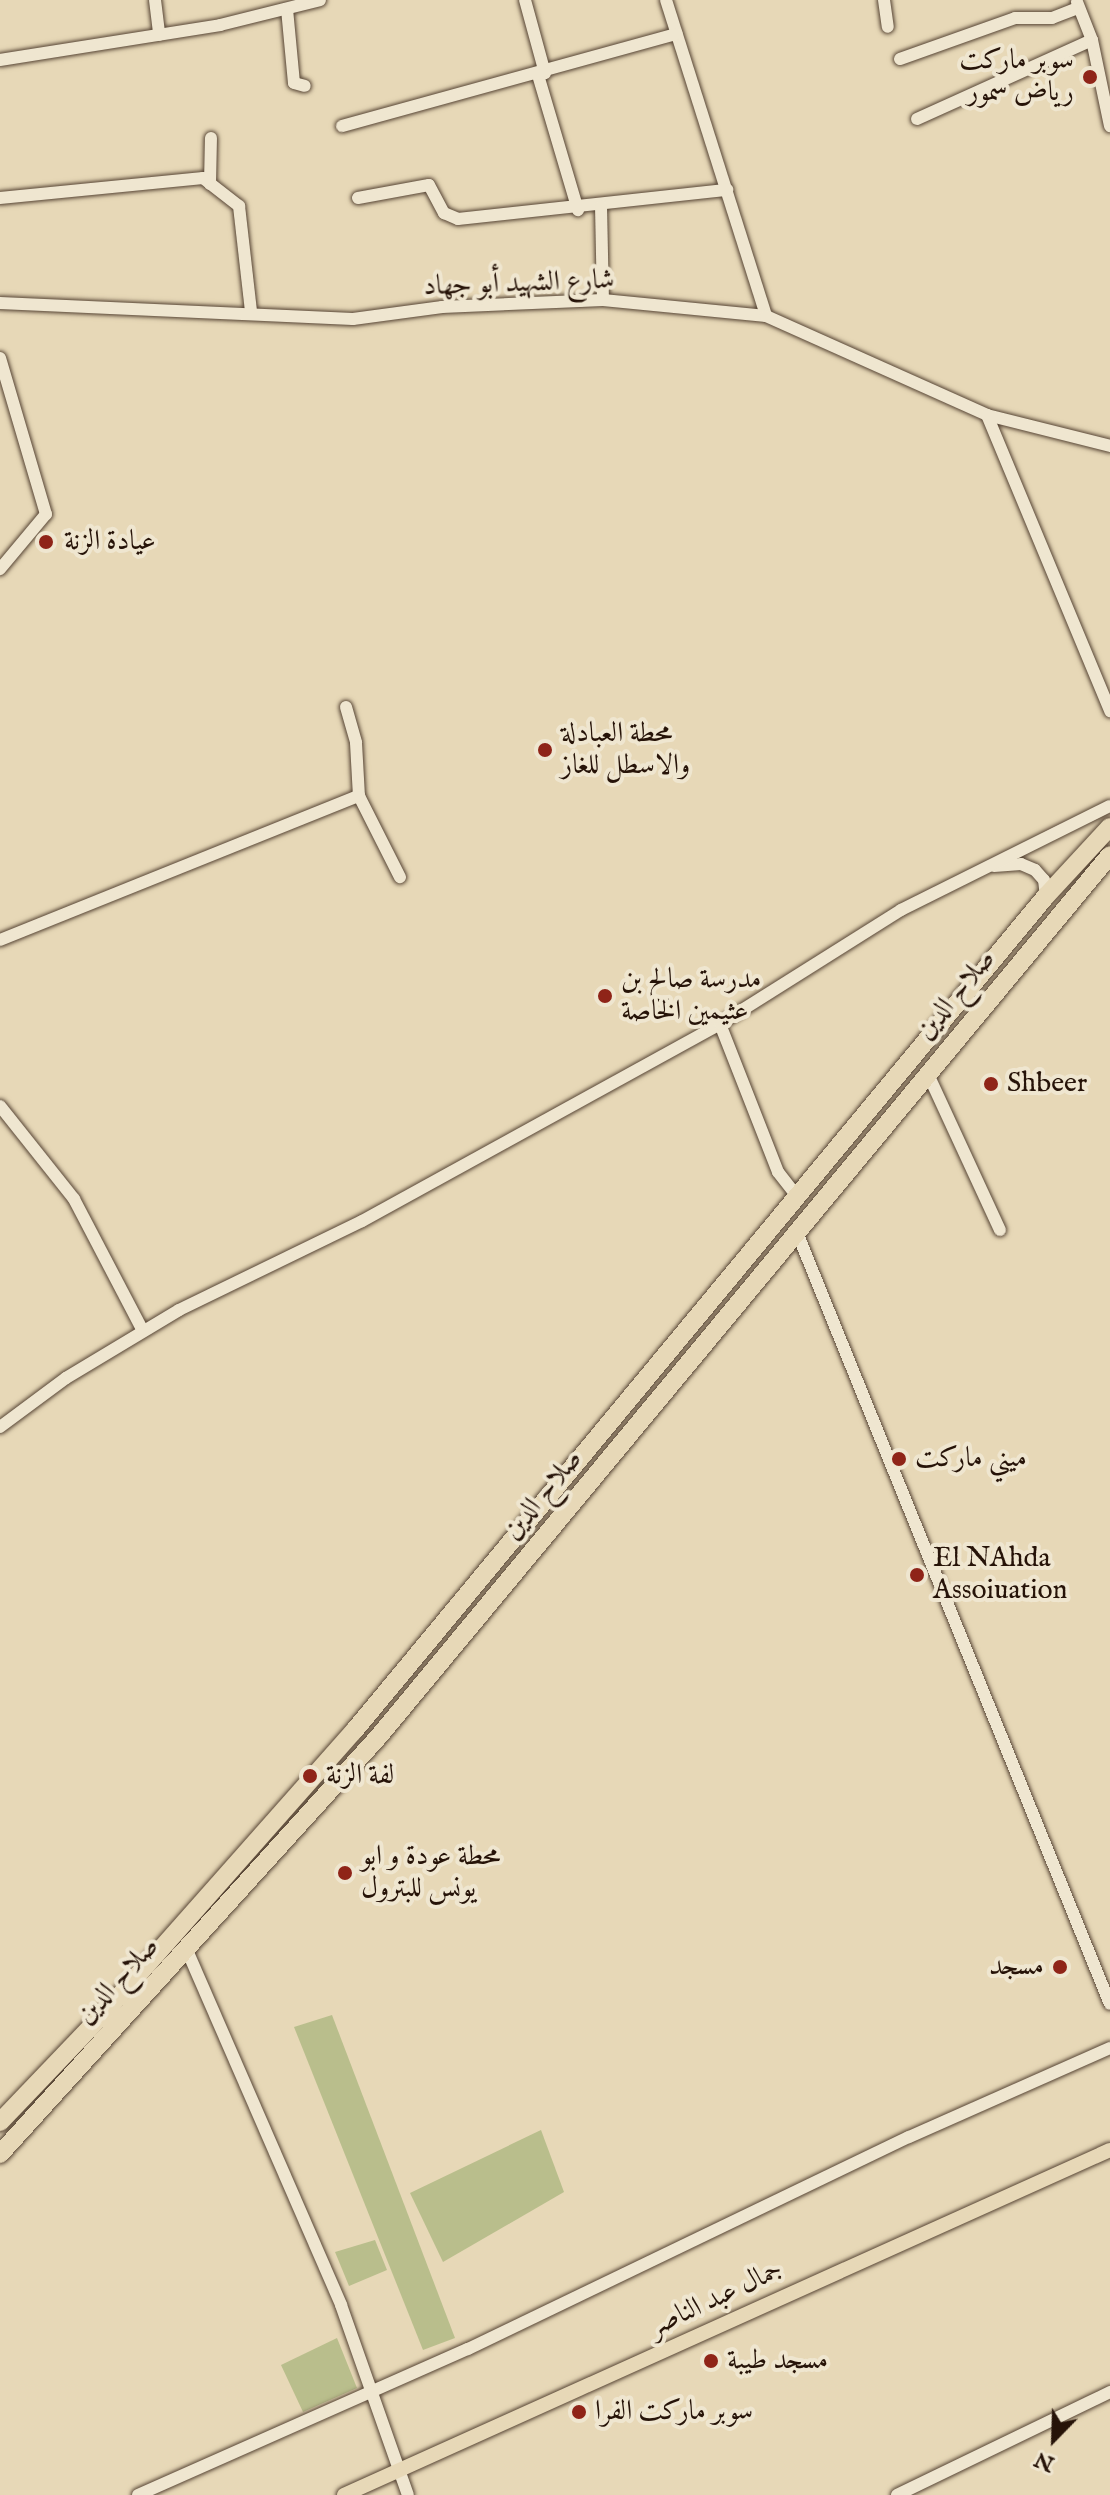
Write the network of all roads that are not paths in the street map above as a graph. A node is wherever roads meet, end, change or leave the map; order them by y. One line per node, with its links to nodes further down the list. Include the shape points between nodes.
1 (155, 0): 10 (street)
2 (320, 0): 7 (street)
3 (525, 0): 14 (street)
4 (666, 0): 9 (street)
5 (884, 0): 8 (street)
6 (1077, 4): 11 (street); 12 (street, via 1052,18 1015,18)
7 (287, 9): 10 (street); 15 (street, via 294,83)
8 (888, 27)
9 (677, 34): 14 (street); 21 (street)
10 (159, 35): 13 (street)
11 (1092, 40): 16 (street); 18 (street)
12 (900, 59)
13 (0, 60)
14 (541, 74): 17 (street); 25 (street)
15 (305, 86)
16 (917, 119)
17 (342, 126)
18 (1110, 126)
19 (211, 138): 20 (street)
20 (210, 184): 22 (street, via 203,178); 28 (street, via 239,206)
21 (727, 190): 24 (street); 29 (street)
22 (0, 198)
23 (358, 198): 25 (street, via 429,185 444,213 458,219)
24 (601, 206): 25 (street); 26 (street)
25 (578, 210)
26 (603, 300): 28 (street, شارع الشهيد أبو جهاد, via 442,307 353,319); 29 (street, شارع الشهيد أبو جهاد)
27 (0, 303): 28 (street, شارع الشهيد أبو جهاد)
28 (251, 312)
29 (766, 316): 31 (street, شارع الشهيد أبو جهاد)
30 (0, 358): 33 (street, via 46,514)
31 (987, 415): 32 (street, شارع الشهيد أبو جهاد); 35 (street)
32 (1110, 446)
33 (0, 569)
34 (346, 707): 36 (street, via 356,743)
35 (1110, 711)
36 (359, 796): 41 (street); 43 (street)
37 (1110, 806): 40 (street)
38 (1110, 827): 42 (highway, صلاح الدين)
39 (1110, 855): 45 (highway, صلاح الدين)
40 (979, 869): 42 (street, via 1029,866 1044,880); 44 (street, via 901,910)
41 (400, 877)
42 (1046, 896): 47 (highway, صلاح الدين)
43 (0, 940)
44 (720, 1024): 47 (street, via 778,1172); 50 (street, via 362,1221)
45 (927, 1072): 48 (highway, صلاح الدين); 49 (street)
46 (0, 1106): 50 (street, via 74,1199)
47 (797, 1196): 52 (highway, صلاح الدين)
48 (796, 1230): 53 (highway, صلاح الدين); 57 (street)
49 (1000, 1230)
50 (143, 1331): 51 (street)
51 (0, 1427)
52 (599, 1436): 53 (highway, via 617,1439); 54 (highway, صلاح الدين)
53 (615, 1453): 55 (highway, صلاح الدين)
54 (389, 1687): 55 (highway, via 397,1704); 59 (highway, صلاح الدين, via 107,2010)
55 (406, 1704): 56 (highway, صلاح الدين)
56 (186, 1948): 61 (highway, صلاح الدين); 62 (street, via 341,2305)
57 (1110, 2004)
58 (1110, 2048): 62 (street, via 909,2137 468,2349)
59 (0, 2122)
60 (1110, 2150): 64 (main road, جمال عبد الناصر)
61 (0, 2154)
62 (370, 2389): 64 (street); 65 (street)
63 (1110, 2392): 68 (street)
64 (398, 2471): 66 (main road, جمال عبد الناصر); 67 (street)
65 (138, 2495)
66 (344, 2495)
67 (408, 2495)
68 (897, 2495)

